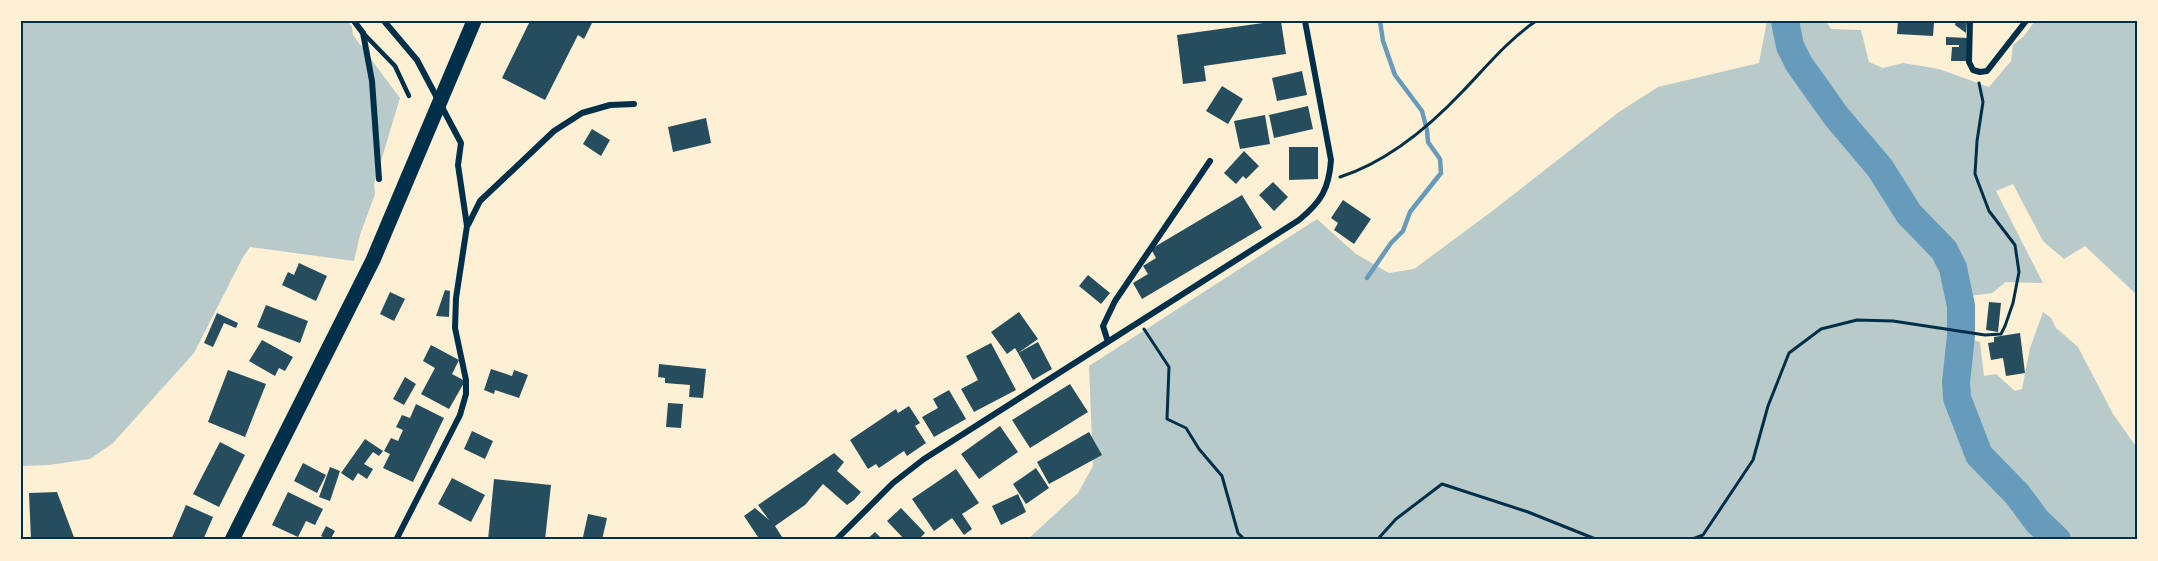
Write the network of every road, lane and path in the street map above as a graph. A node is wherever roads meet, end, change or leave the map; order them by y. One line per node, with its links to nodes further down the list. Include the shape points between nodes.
1 (354, 21): 8 (street)
2 (384, 21): 15 (street, via 417,60 461,143 458,165)
3 (474, 21): 18 (main road, via 373,260)
4 (1305, 21): 14 (street, via 1331,160)
5 (1536, 21): 14 (path, via 1421,130 1370,166)
6 (1970, 21): 9 (street, via 1969,62)
7 (2026, 21): 9 (street, via 1987,71)
8 (363, 33): 10 (lane, via 395,66); 13 (street, via 372,81)
9 (1980, 72): 24 (path, via 1983,102 1975,174 1989,211 2015,245 2019,272 2001,334 1893,321 1857,320 1821,329 1789,353 1768,406 1753,460 1703,535)
10 (409, 96)
11 (634, 104): 15 (street, via 610,105 582,113 554,131 480,201)
12 (1210, 161): 17 (street, via 1115,301 1103,326)
13 (379, 179)
14 (1329, 179): 16 (street, via 1318,203 1299,220)
15 (467, 226): 19 (street, via 455,328 466,394 460,415)
16 (1140, 322): 17 (street); 21 (path, via 1169,367 1167,419 1186,428 1222,476 1238,533)
17 (1108, 342): 20 (street, via 924,459 893,483)
18 (232, 540)
19 (396, 540)
20 (836, 540)
21 (1245, 540)
22 (1377, 540): 23 (path, via 1396,519 1442,484)
23 (1598, 540)
24 (1690, 540)

